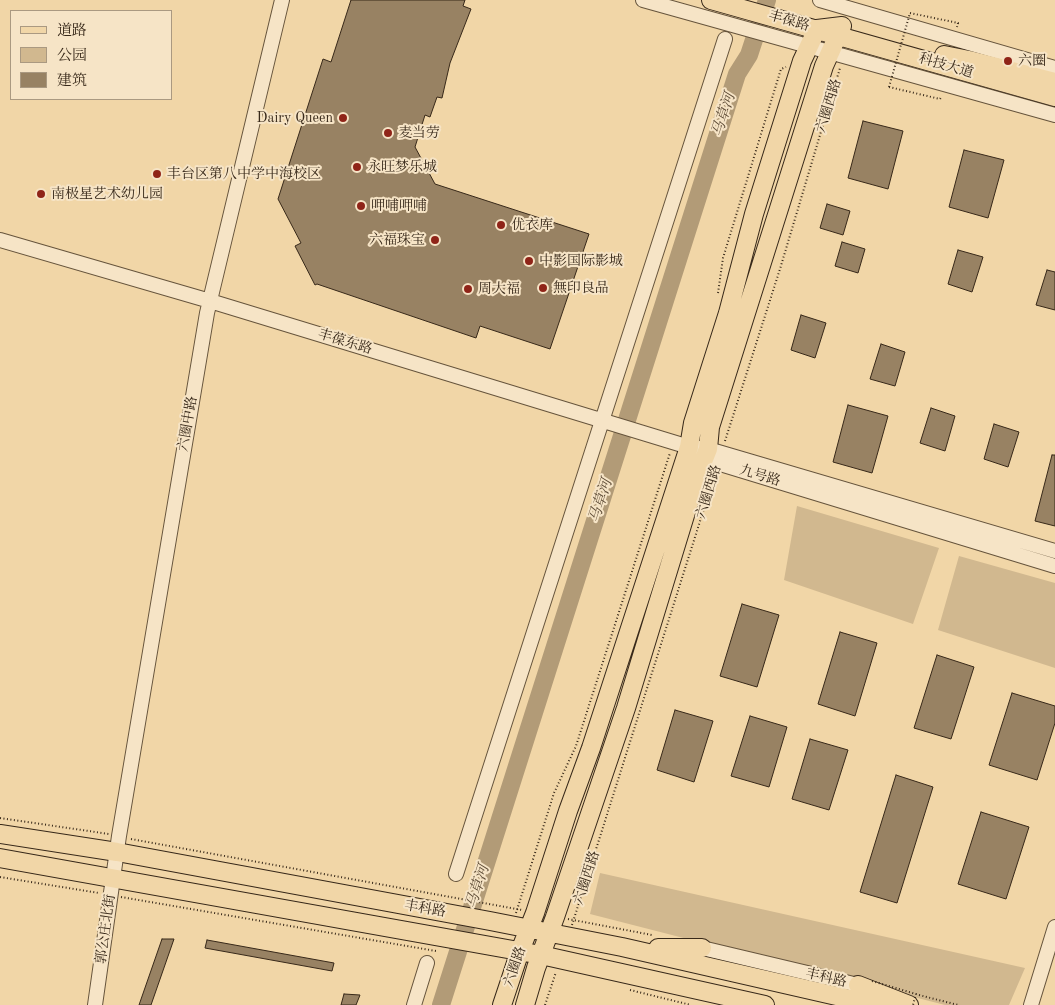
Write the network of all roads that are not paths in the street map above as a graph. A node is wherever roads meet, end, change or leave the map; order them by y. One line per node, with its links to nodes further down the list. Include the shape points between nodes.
1 (282, 0): 18 (street, 六圈中路)
2 (643, 0): 12 (street, via 772,36)
3 (711, 0): 5 (main road, 丰葆路)
4 (820, 0): 6 (street)
5 (751, 5): 7 (main road, 丰葆路)
6 (853, 5): 9 (street, 六圈西路); 13 (street)
7 (779, 12): 8 (main road, 丰葆路); 9 (main road, 丰葆路)
8 (817, 29): 9 (main road); 12 (main road)
9 (840, 31): 11 (main road, 六圈西路); 14 (main road, 科技大道); 15 (main road, 科技大道)
10 (725, 39): 19 (street)
11 (836, 53): 12 (street); 16 (street); 21 (main road, 六圈西路, via 821,76 710,427)
12 (806, 54): 20 (main road, via 754,214 728,313 693,423)
13 (1055, 68)
14 (1055, 82)
15 (1055, 97)
16 (1055, 115)
17 (0, 240): 18 (street, 丰葆东路)
18 (210, 301): 19 (street, 丰葆东路); 25 (street, 六圈中路)
19 (606, 421): 20 (street, 丰葆东路); 27 (street)
20 (681, 444): 21 (street, 九号路); 29 (main road, via 591,748)
21 (713, 456): 22 (street, 九号路); 23 (street, 九号路); 30 (main road, 六圈西路)
22 (1055, 551)
23 (1055, 566)
24 (0, 834): 25 (main road, 丰科路)
25 (118, 844): 28 (street, 郭公庄北街); 29 (main road, 丰科路, via 490,921)
26 (0, 858): 28 (main road, 丰科路)
27 (456, 874)
28 (112, 887): 34 (main road, 丰科路, via 439,944 481,944); 39 (street, 郭公庄北街)
29 (523, 919): 30 (main road, 丰科路); 34 (main road, 六圈路)
30 (552, 925): 32 (main road, 丰科路, via 571,928); 35 (main road, 六圈路)
31 (1055, 928): 45 (street)
32 (622, 947): 33 (main road); 44 (main road, 丰科路)
33 (702, 948): 37 (street, 丰科路)
34 (520, 951): 35 (main road, 丰科路); 41 (main road, 六圈路)
35 (538, 961): 42 (main road, 六圈路); 43 (main road, 丰科路, via 560,969)
36 (427, 963): 40 (street)
37 (865, 983): 38 (main road)
38 (913, 1001)
39 (95, 1005)
40 (414, 1005)
41 (502, 1005)
42 (525, 1005)
43 (765, 1005)
44 (876, 1005)
45 (1031, 1005)

